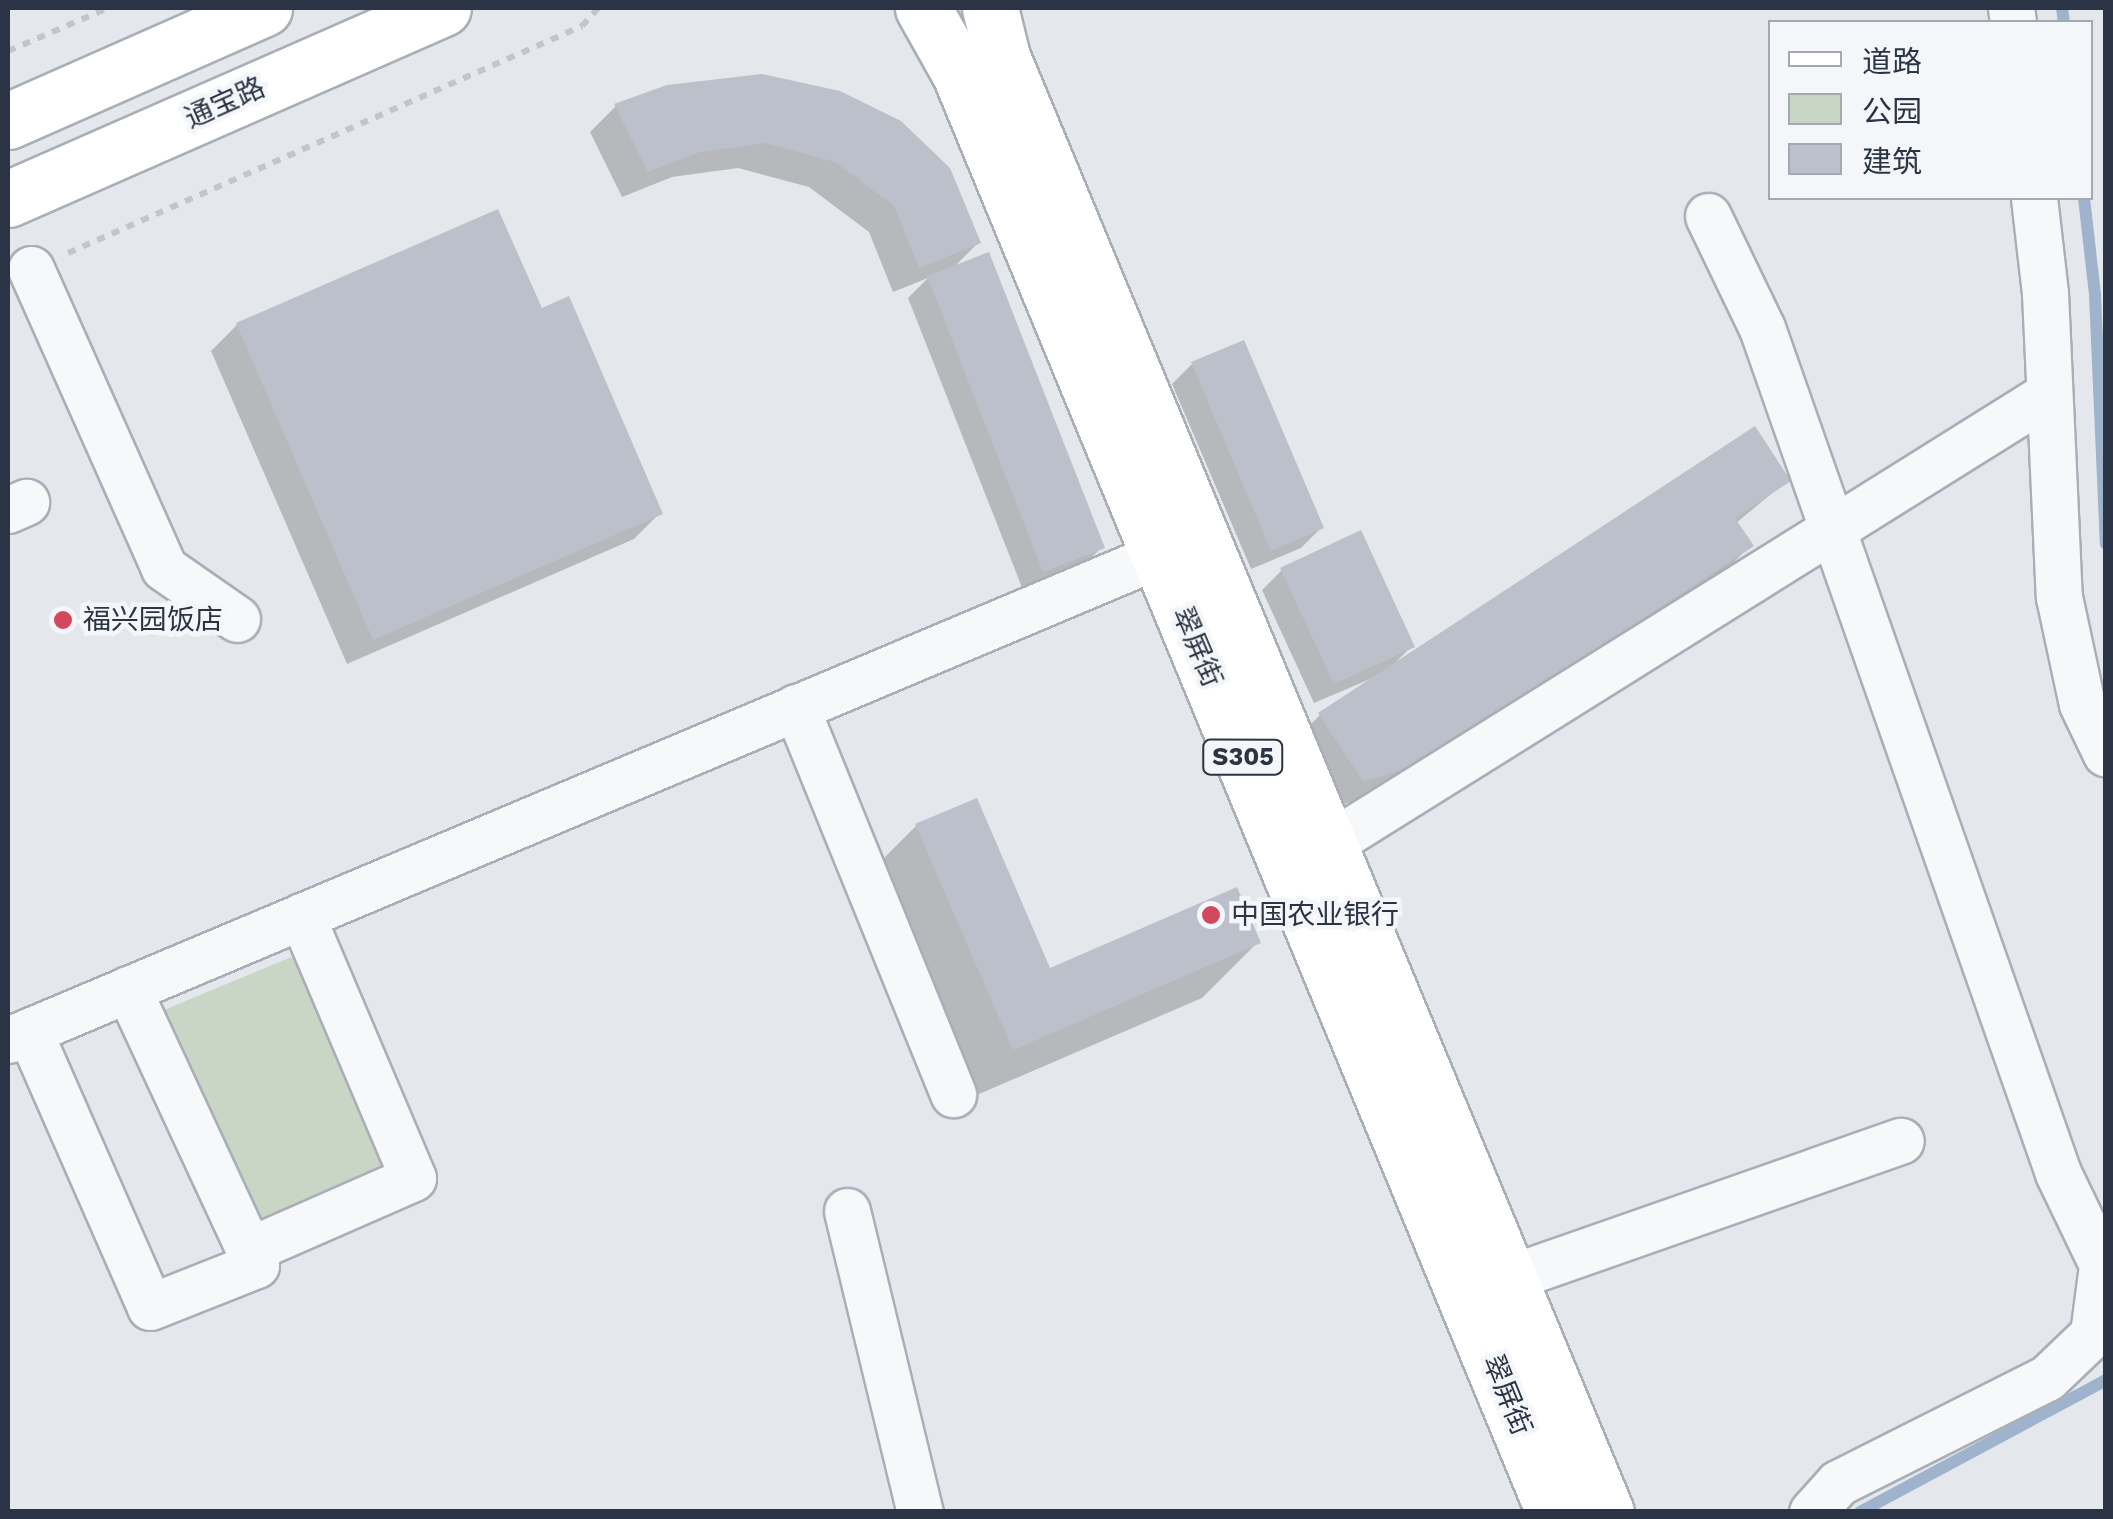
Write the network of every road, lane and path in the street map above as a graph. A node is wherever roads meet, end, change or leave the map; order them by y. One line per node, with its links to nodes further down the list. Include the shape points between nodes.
1 (108, 8): 7 (path)
2 (264, 8): 8 (main road)
3 (443, 8): 9 (main road, 通宝路)
4 (598, 8): 12 (path, via 582,26)
5 (923, 8): 15 (main road, 翠屏街 / S305, via 960,74)
6 (990, 8): 19 (main road, 翠屏街 / S305, via 1002,57)
7 (8, 50)
8 (8, 120)
9 (8, 199)
10 (2034, 200): 13 (street)
11 (1708, 216): 14 (street, via 1762,328)
12 (31, 269): 16 (street, via 164,568)
13 (2047, 395): 14 (street); 18 (street, via 2059,597 2082,704)
14 (1838, 531): 19 (street); 26 (street, via 2058,1174)
15 (1159, 555): 17 (street); 30 (main road, 翠屏街 / S305)
16 (237, 619)
17 (796, 707): 20 (street); 23 (street)
18 (2106, 754)
19 (1329, 844): 28 (main road, 翠屏街 / S305)
20 (302, 916): 21 (street); 27 (street, via 413,1178)
21 (128, 989): 22 (street); 27 (street)
22 (18, 1035): 27 (street, via 150,1307 256,1265)
23 (952, 1094)
24 (1901, 1141): 28 (street)
25 (847, 1211): 29 (street)
26 (2102, 1245): 32 (street, via 2093,1334 2046,1378 1838,1483)
27 (249, 1250)
28 (1509, 1278): 31 (main road, 翠屏街 / S305)
29 (920, 1512)
30 (1554, 1512)
31 (1606, 1512)
32 (1812, 1512)

